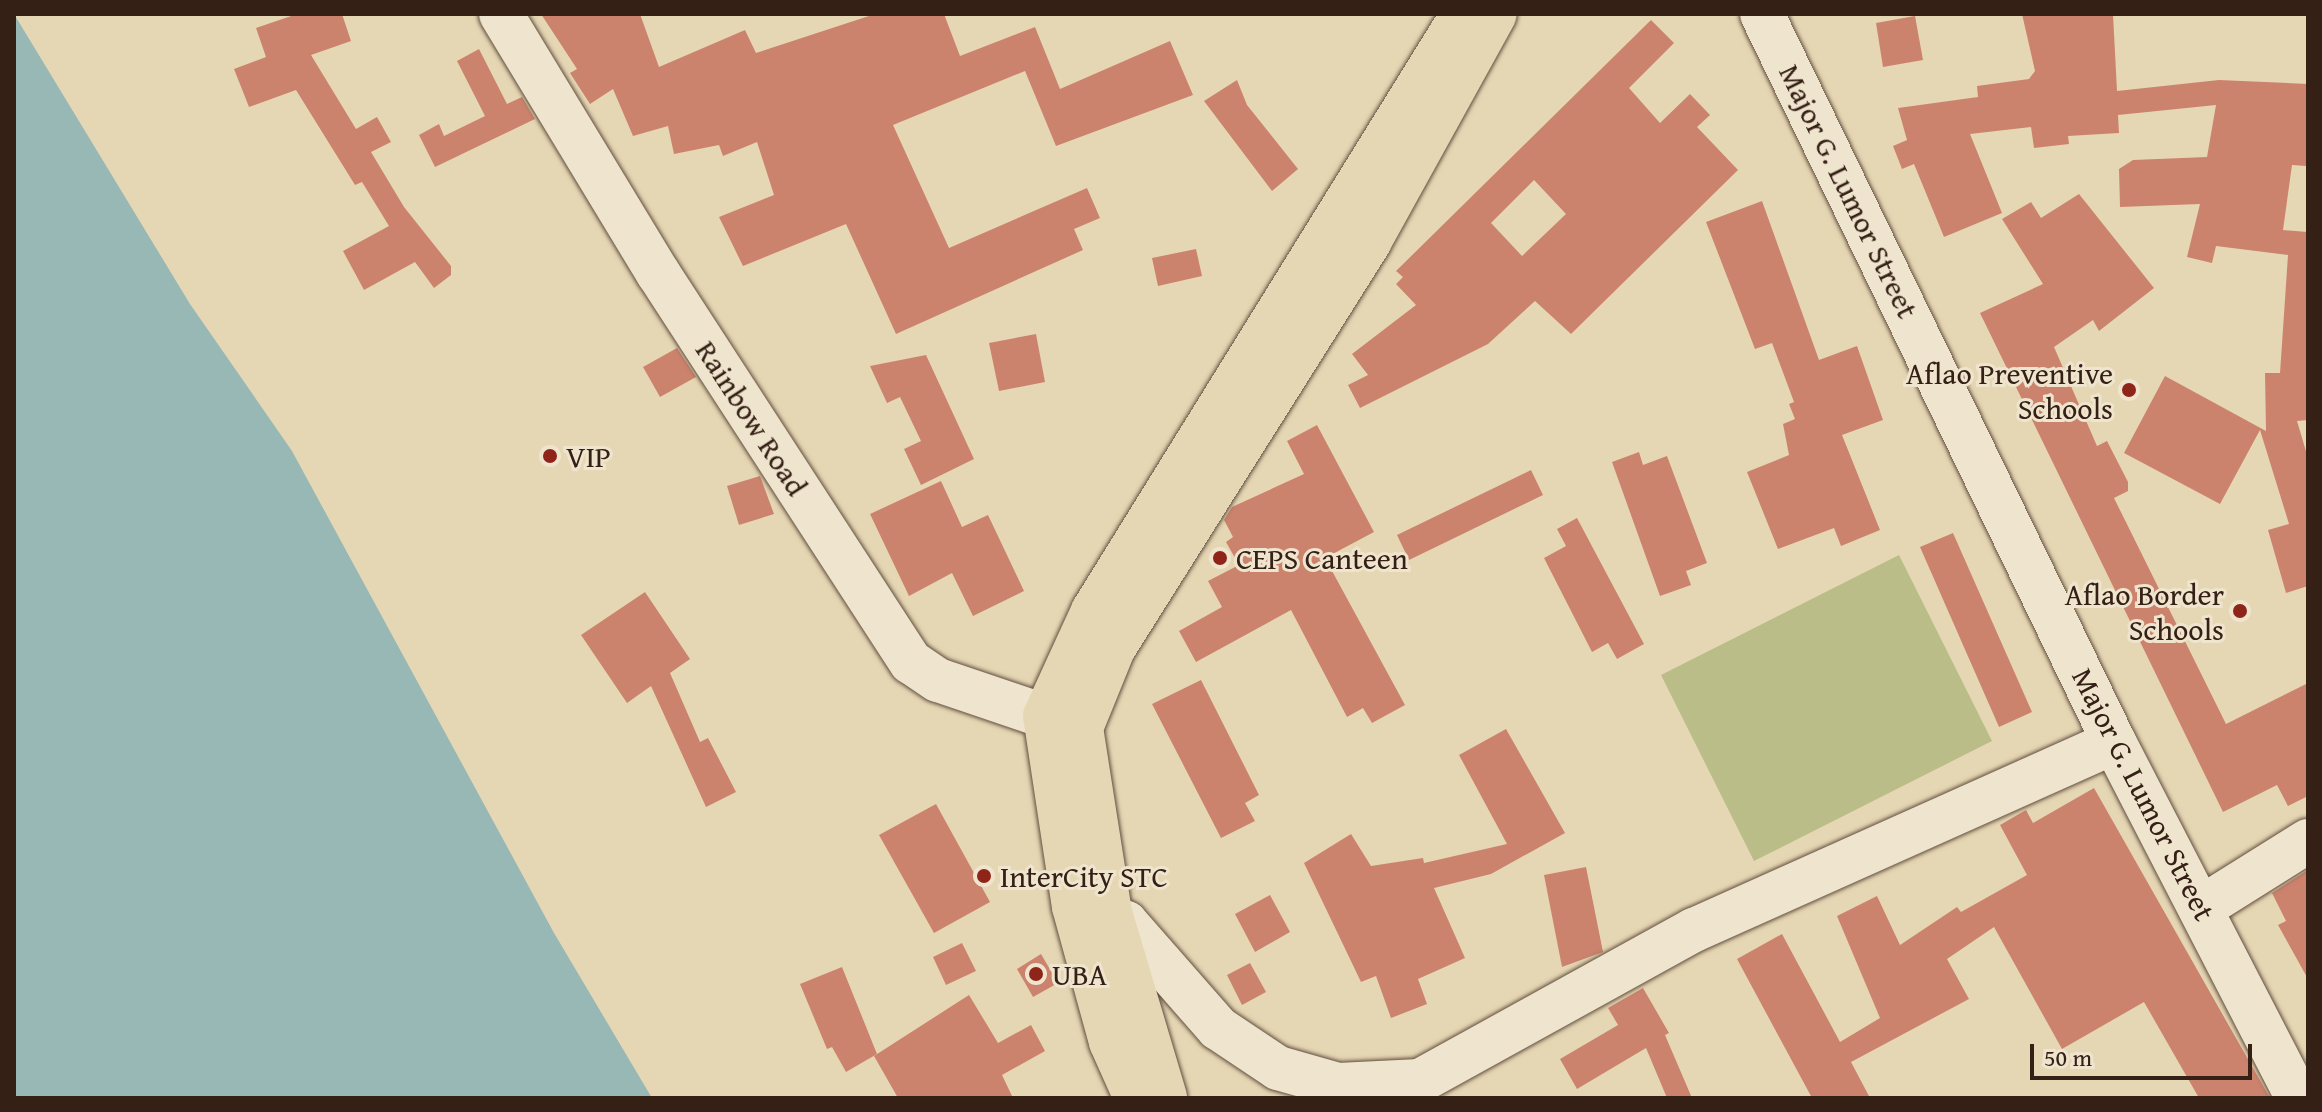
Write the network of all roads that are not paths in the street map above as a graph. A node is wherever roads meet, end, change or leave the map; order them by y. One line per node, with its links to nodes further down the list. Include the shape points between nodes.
1 (501, 14): 5 (street, Rainbow Road, via 658,273 911,662 938,680)
2 (1463, 14): 5 (highway, via 1093,611)
3 (1495, 14): 5 (highway, via 1369,242)
4 (1762, 14): 6 (street, Major G. Lumor Street)
5 (1063, 722): 9 (highway)
6 (2114, 742): 8 (street, Major G. Lumor Street); 9 (street, via 1694,930 1420,1081 1338,1085 1278,1068 1218,1028 1171,970)
7 (2308, 841): 8 (street)
8 (2201, 908): 12 (street, Major G. Lumor Street)
9 (1092, 910): 10 (highway, via 1111,1042); 11 (highway)
10 (1136, 1098)
11 (1165, 1098)
12 (2298, 1098)

